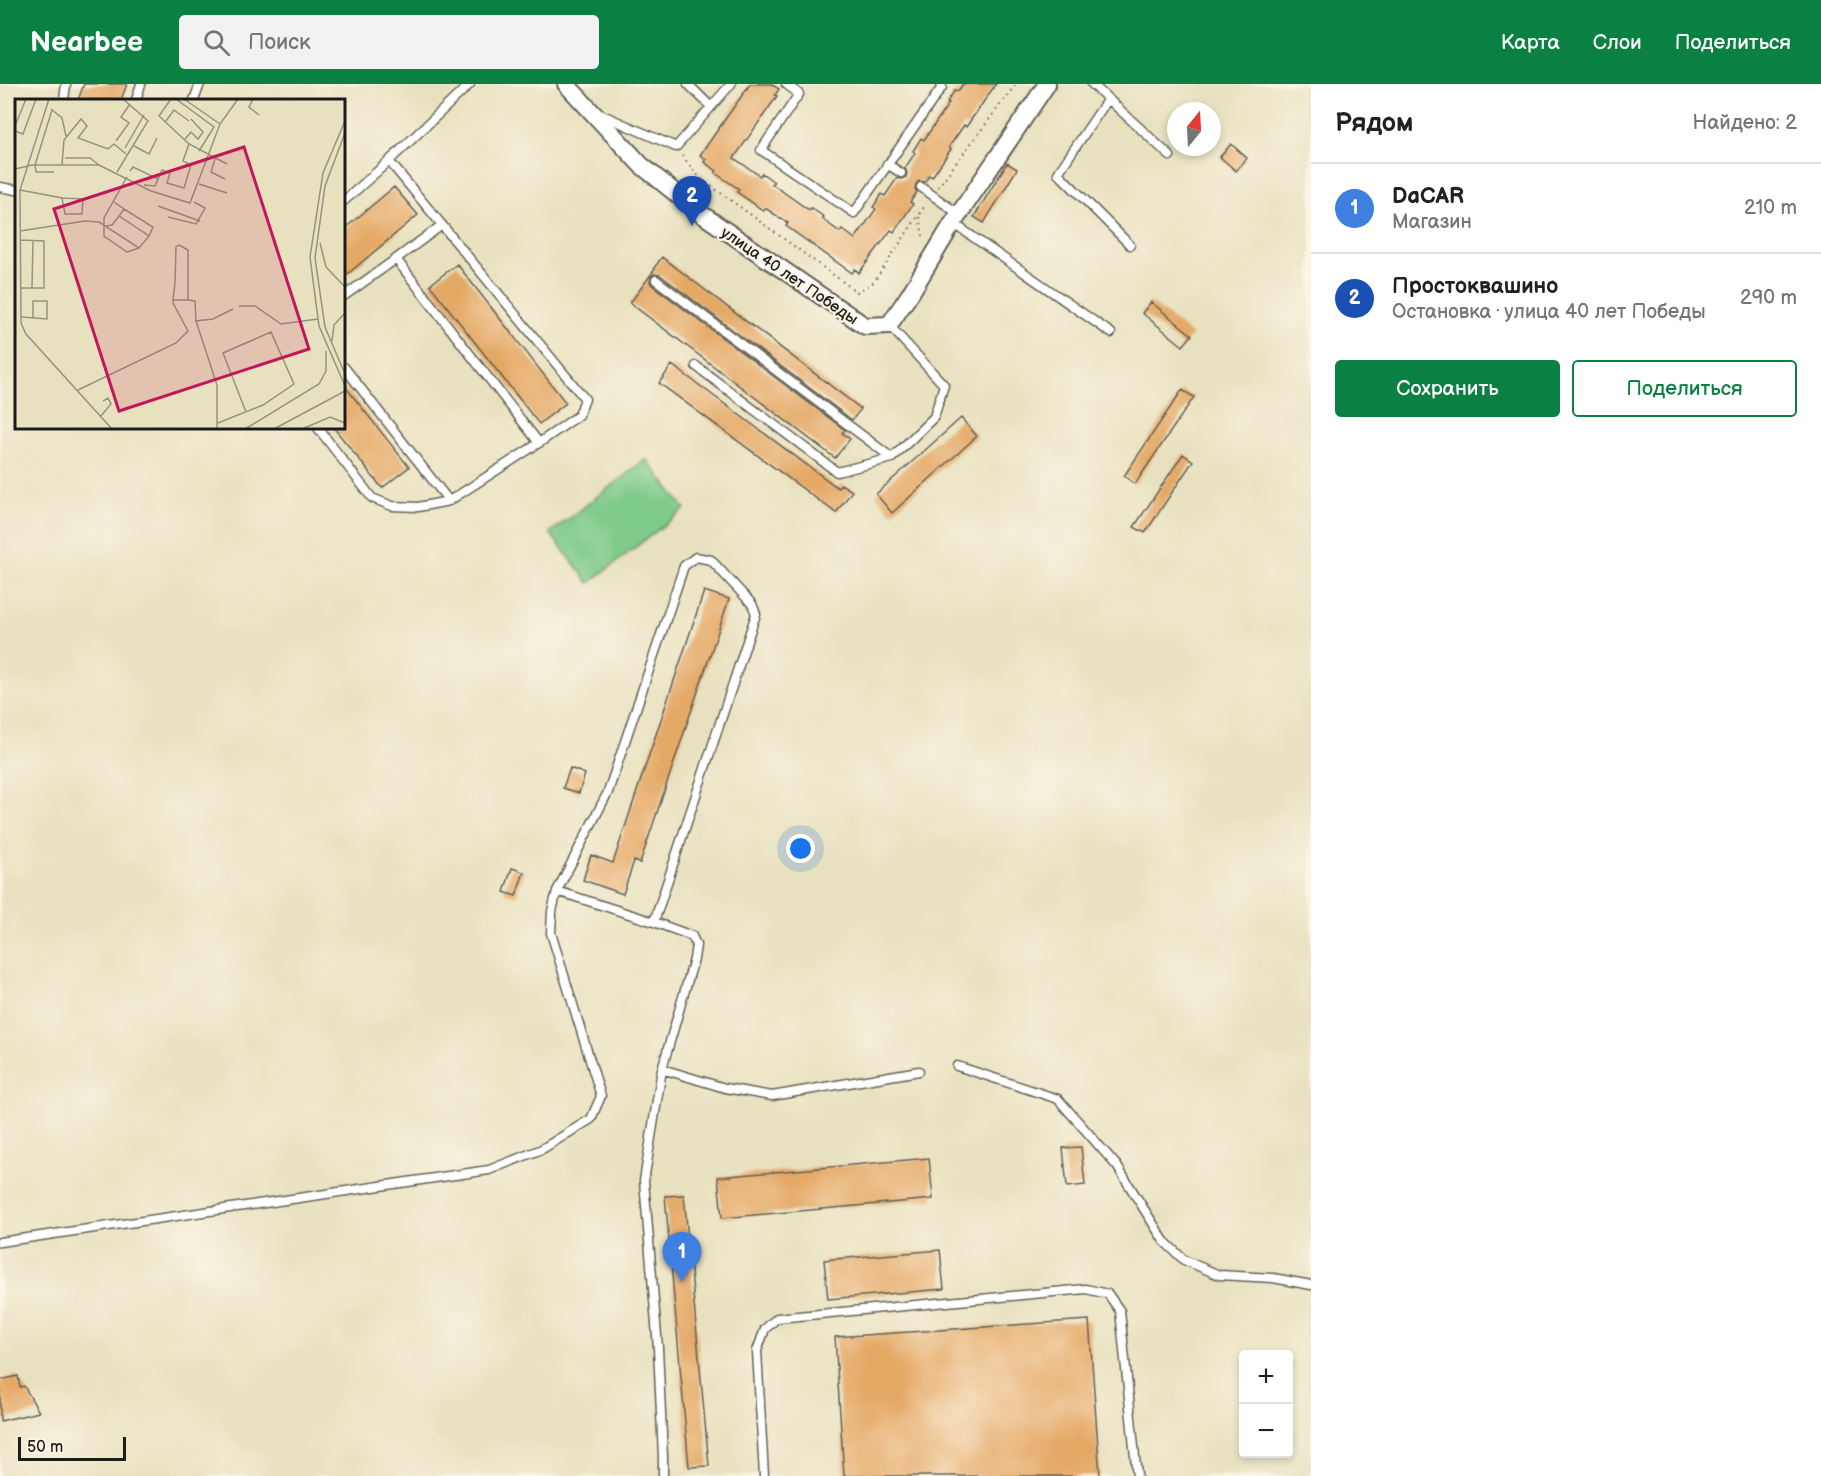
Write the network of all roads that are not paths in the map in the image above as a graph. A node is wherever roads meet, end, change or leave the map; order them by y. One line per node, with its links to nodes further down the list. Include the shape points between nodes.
1 (66, 84): 12 (lane)
2 (141, 84): 13 (lane)
3 (200, 84): 14 (lane)
4 (470, 84): 19 (lane)
5 (566, 84): 17 (street, улица 40 лет Победы)
6 (687, 84): 16 (lane)
7 (731, 84): 16 (lane)
8 (786, 84): 20 (lane, via 799,94 761,150 854,213)
9 (940, 84): 20 (lane, via 942,87)
10 (1047, 84): 26 (street)
11 (1092, 84): 15 (lane)
12 (64, 99)
13 (136, 99)
14 (194, 99)
15 (1108, 99): 18 (lane); 28 (lane, via 1058,172)
16 (711, 107): 17 (lane, via 676,147)
17 (589, 109): 32 (street, улица 40 лет Победы, via 641,165 707,218 865,326)
18 (1167, 153)
19 (389, 161): 25 (lane); 27 (lane)
20 (887, 164): 21 (lane)
21 (901, 173)
22 (0, 187): 24 (lane)
23 (921, 187): 26 (lane)
24 (15, 190)
25 (345, 200)
26 (956, 219): 32 (street); 33 (lane)
27 (442, 225): 29 (lane); 37 (lane, via 585,399 579,415)
28 (1130, 245)
29 (396, 259): 31 (lane); 37 (lane)
30 (656, 280): 38 (lane)
31 (345, 295)
32 (890, 325): 38 (lane, via 944,385 934,417)
33 (1111, 333)
34 (696, 366): 38 (lane, via 837,472)
35 (345, 368): 39 (lane)
36 (319, 429): 39 (lane, via 372,498 392,506 418,507)
37 (539, 443): 39 (lane)
38 (892, 458)
39 (449, 501)
40 (557, 891): 41 (lane); 41 (lane, via 608,792 684,566 696,557 711,560 752,604 756,614); 45 (lane, via 551,933 601,1096 591,1119 542,1149 489,1170)
41 (654, 922): 43 (lane, via 692,936 696,945)
42 (957, 1066): 46 (lane, via 1058,1099 1117,1166 1164,1241 1184,1260 1219,1275)
43 (662, 1069): 44 (lane, via 725,1088 772,1096); 47 (lane, via 644,1181 658,1348)
44 (919, 1071)
45 (0, 1242)
46 (1311, 1285)
47 (663, 1476)
48 (764, 1476): 49 (lane, via 757,1351 765,1329 777,1318 1086,1289 1108,1294 1120,1311)
49 (1137, 1476)

